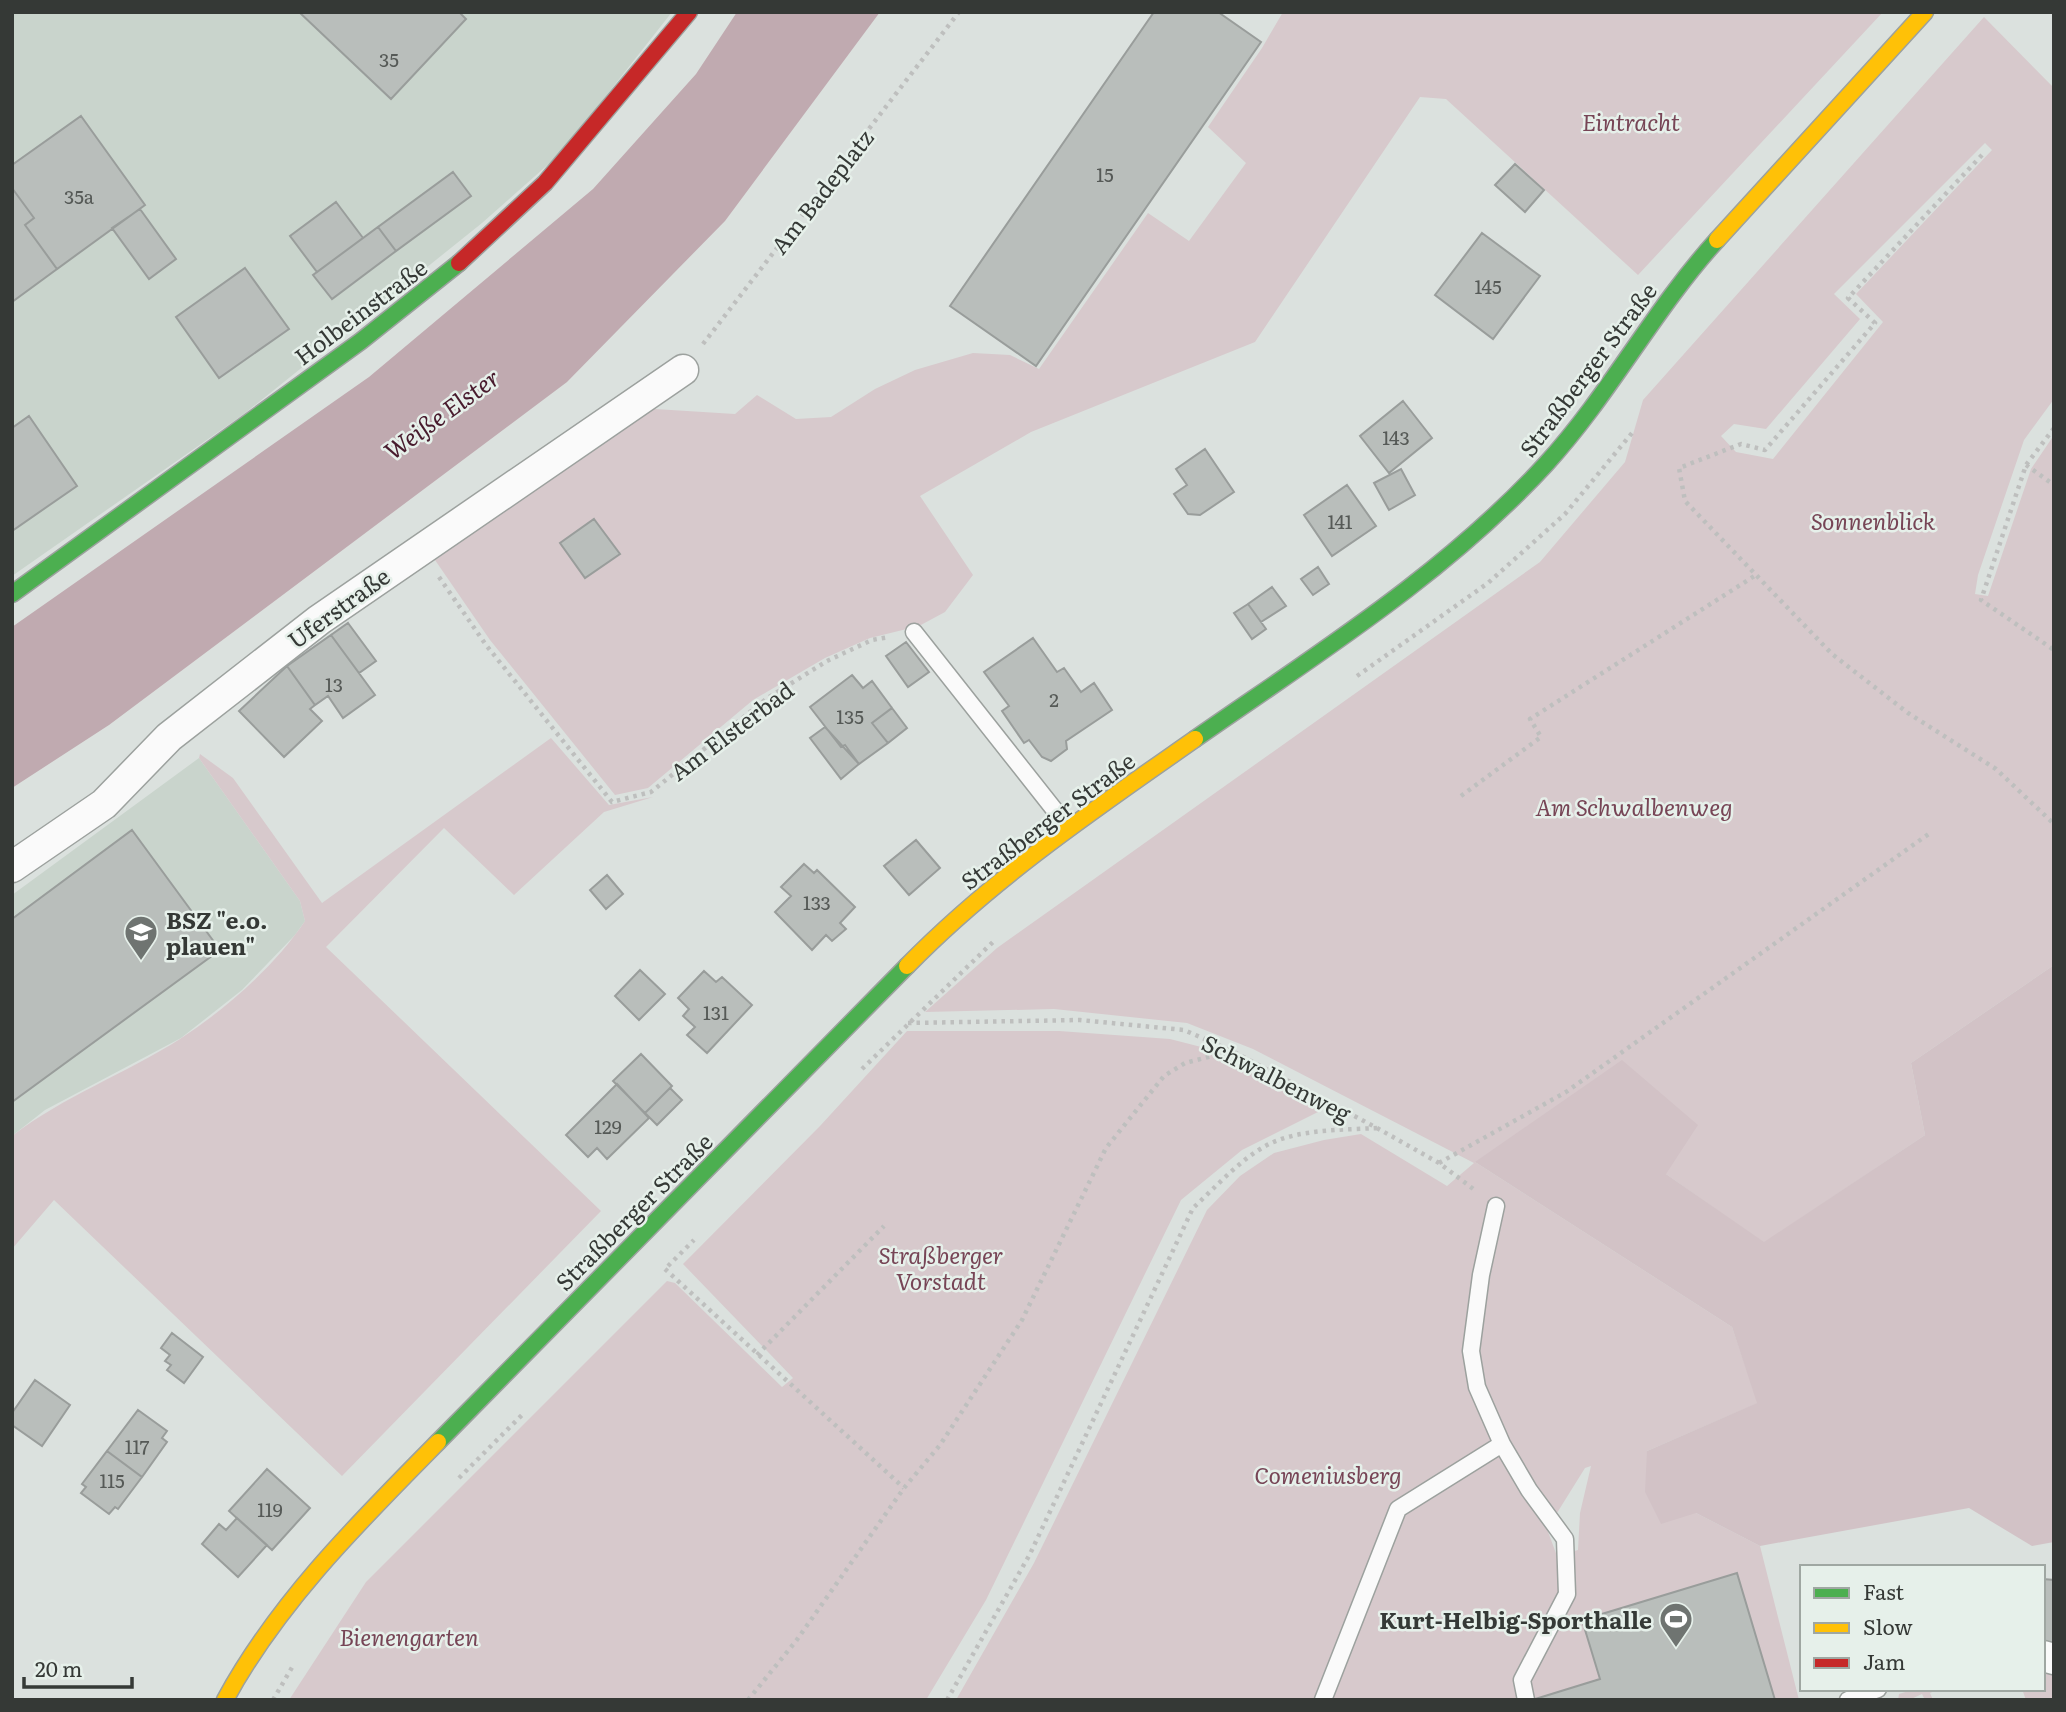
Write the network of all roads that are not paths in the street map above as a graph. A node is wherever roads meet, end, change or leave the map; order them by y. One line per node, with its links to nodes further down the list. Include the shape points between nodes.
1 (689, 12): 4 (main road, Holbeinstraße, via 545,183 472,253 361,341)
2 (1925, 12): 6 (main road, Straßberger Straße, via 1690,270 1594,405 1548,462 1494,517 1406,592)
3 (683, 370): 7 (street, Uferstraße, via 319,620 169,737 104,804)
4 (12, 594)
5 (914, 632): 6 (lane)
6 (1068, 827): 11 (main road, Straßberger Straße, via 937,934 417,1463 296,1594 246,1661)
7 (12, 867)
8 (1496, 1206): 9 (lane, via 1471,1351 1476,1387)
9 (1502, 1444): 12 (lane, via 1398,1509); 13 (lane, via 1566,1539 1567,1594 1522,1680)
10 (1877, 1693): 14 (lane)
11 (225, 1700)
12 (1323, 1700)
13 (1526, 1700)
14 (1848, 1700)

